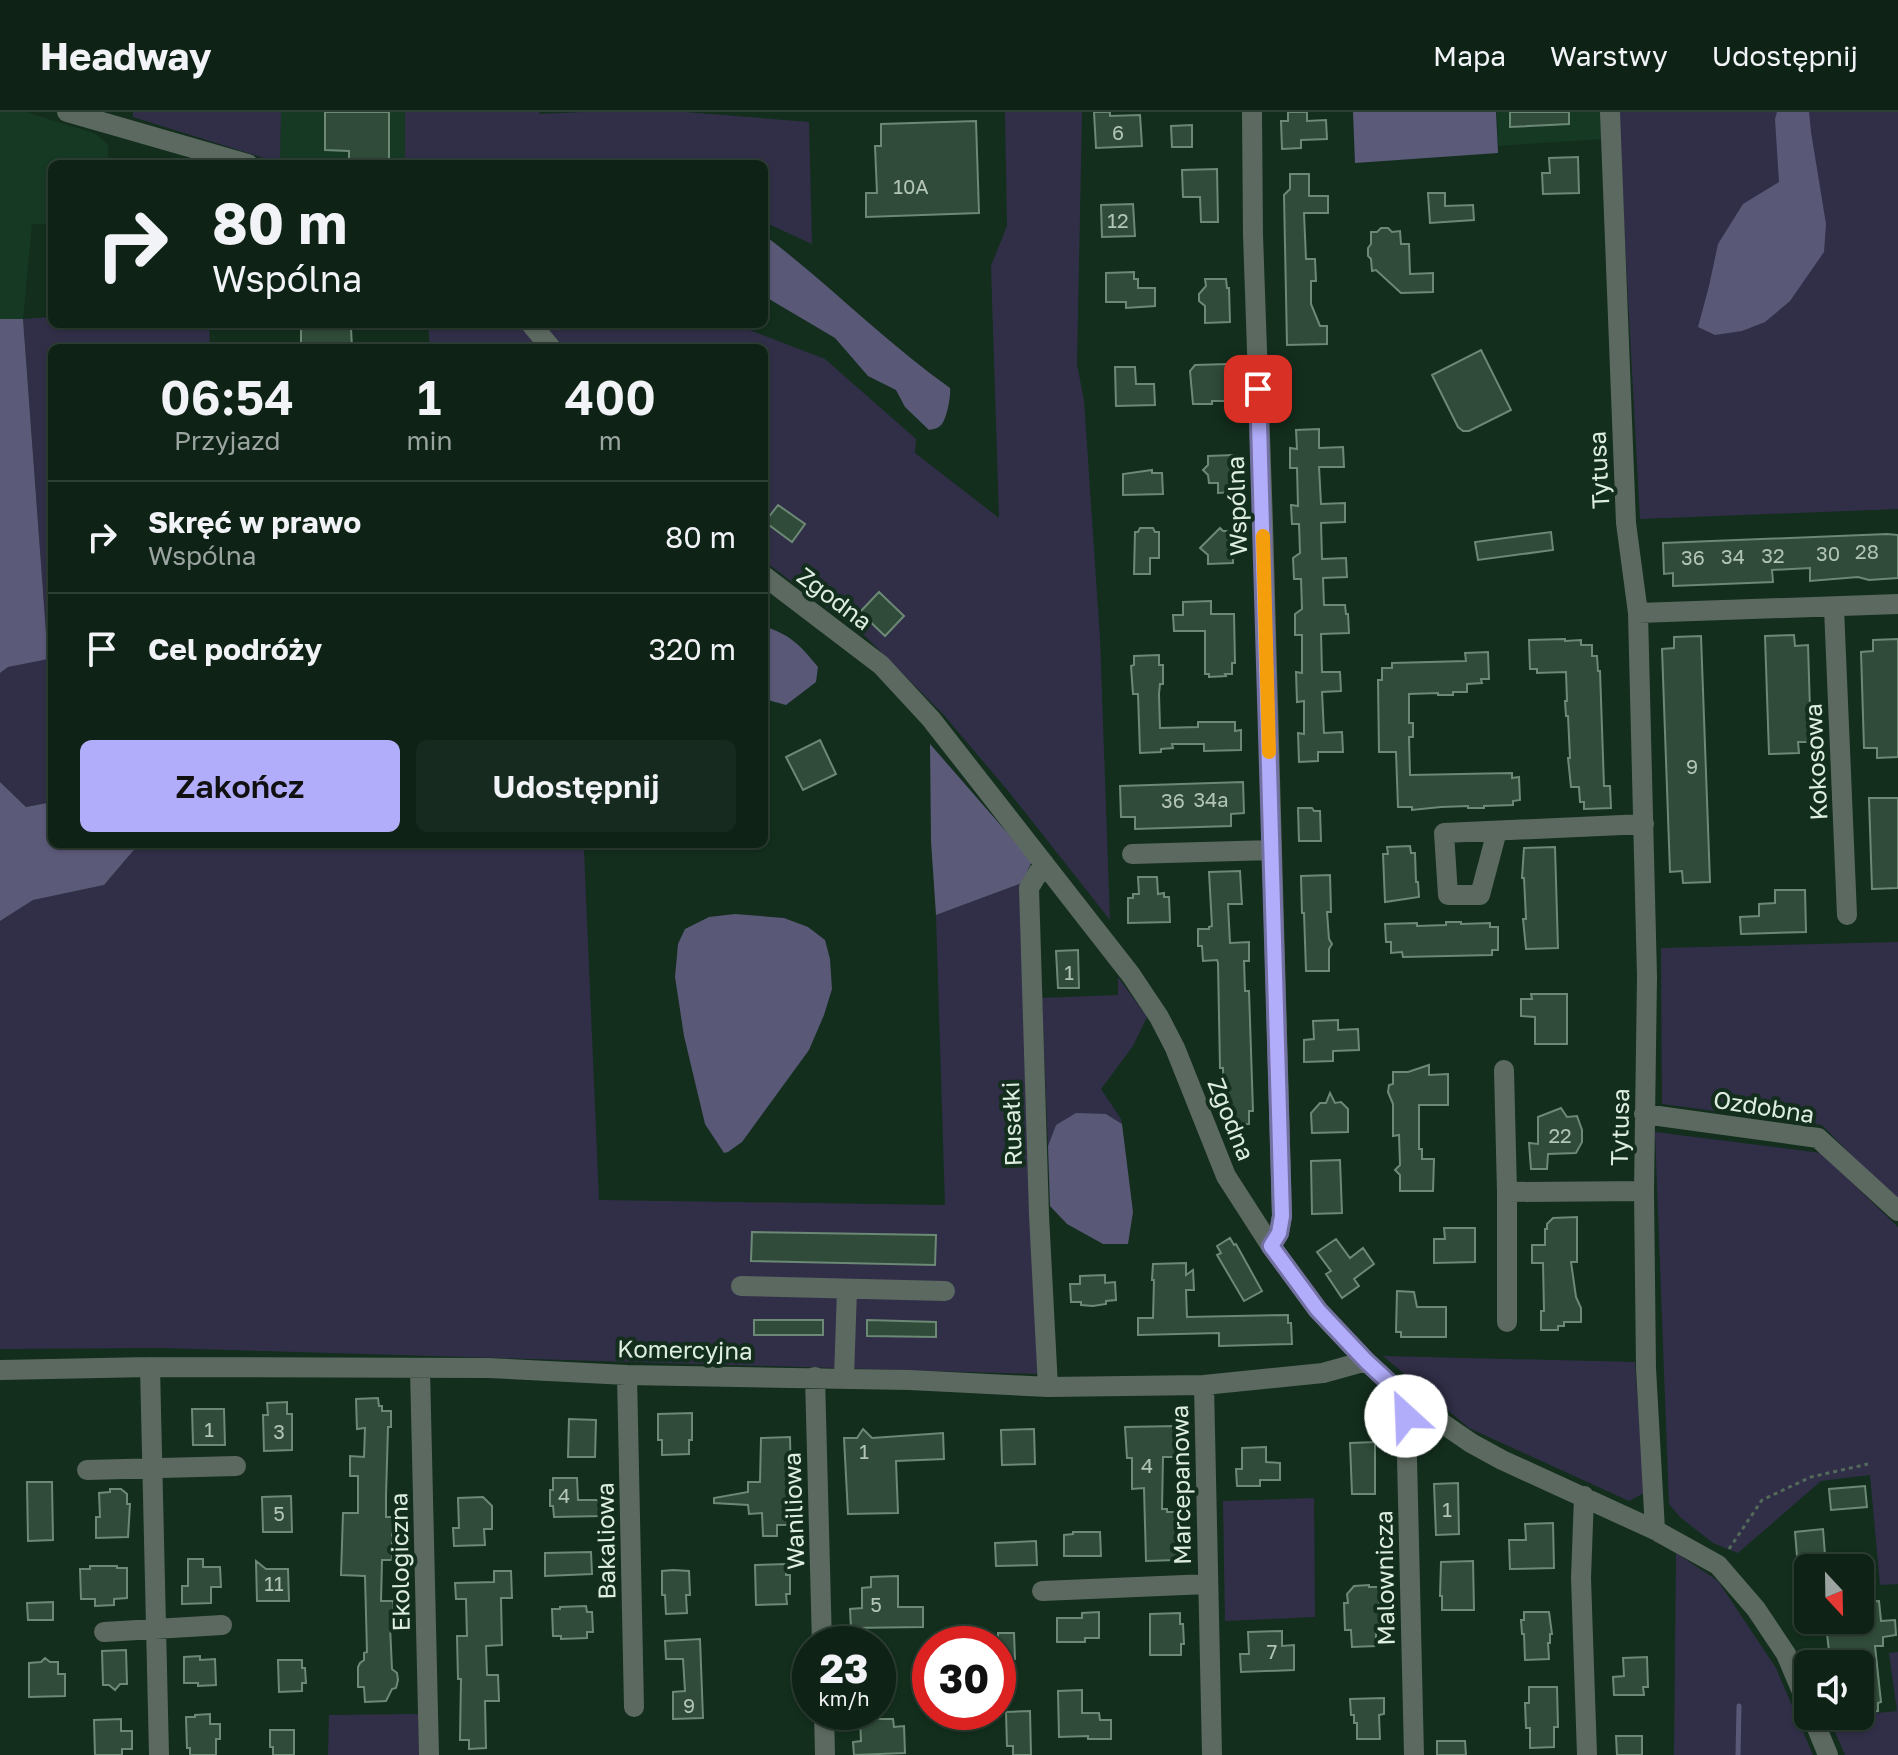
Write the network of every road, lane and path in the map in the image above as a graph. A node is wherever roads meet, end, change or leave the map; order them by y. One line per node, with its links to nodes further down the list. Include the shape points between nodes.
1 (67, 112): 4 (street)
2 (1252, 112): 13 (street, Wspólna)
3 (1610, 112): 10 (street, Tytusa, via 1626,523)
4 (234, 160)
5 (534, 328): 6 (street)
6 (548, 344)
7 (768, 579): 15 (street, Zgodna, via 881,665 931,719)
8 (1898, 604): 9 (street)
9 (1834, 608): 10 (street); 16 (street, Kokosowa)
10 (1638, 613): 11 (street, Tytusa)
11 (1644, 824): 12 (street); 18 (street, Tytusa)
12 (1497, 831)
13 (1272, 850): 14 (street); 22 (street, Wspólna, via 1282,1216)
14 (1132, 854)
15 (1044, 863): 22 (street, Zgodna, via 1159,1017 1226,1176); 35 (street, Rusałki, via 1029,888)
16 (1847, 915)
17 (1504, 1070): 20 (street)
18 (1644, 1114): 19 (street, Tytusa); 21 (street, Ozdobna, via 1818,1138)
19 (1644, 1191): 20 (street, Tytusa); 42 (street, Tytusa)
20 (1507, 1192): 26 (street)
21 (1898, 1211)
22 (1271, 1246): 27 (street, Zgodna, via 1318,1310)
23 (741, 1286): 24 (street)
24 (847, 1289): 25 (street); 33 (street)
25 (945, 1291)
26 (1507, 1322)
27 (1366, 1361): 34 (street, Komercyjna, via 1323,1373); 36 (street, Zgodna)
28 (150, 1367): 29 (street, Komercyjna); 30 (street, Komercyjna); 39 (street)
29 (420, 1369): 31 (street, Komercyjna); 55 (street, Ekologiczna)
30 (0, 1370)
31 (627, 1375): 32 (street, Komercyjna); 51 (street, Bakaliowa)
32 (815, 1377): 33 (street, Komercyjna); 47 (street, Waniliowa)
33 (844, 1378): 35 (street, Komercyjna)
34 (1204, 1385): 35 (street, Komercyjna); 44 (street, Marcepanowa)
35 (1048, 1387)
36 (1407, 1399): 41 (street, Zgodna, via 1502,1460); 58 (street, Malownicza)
37 (1868, 1464): 43 (path, via 1811,1477 1762,1500)
38 (236, 1466): 39 (street)
39 (152, 1468): 40 (street); 48 (street)
40 (87, 1470)
41 (1584, 1496): 42 (street, Zgodna); 59 (street)
42 (1655, 1530): 43 (street, Zgodna)
43 (1718, 1565): 50 (street, Zgodna, via 1756,1609)
44 (1208, 1584): 45 (street, Marcepanowa); 57 (street, Marcepanowa)
45 (1042, 1591)
46 (222, 1625): 48 (street)
47 (822, 1626)
48 (156, 1629): 49 (street); 54 (street)
49 (104, 1632)
50 (1794, 1673)
51 (634, 1707)
52 (824, 1730): 56 (street)
53 (1818, 1730): 60 (street)
54 (159, 1755)
55 (429, 1755)
56 (825, 1755)
57 (1212, 1755)
58 (1414, 1755)
59 (1587, 1755)
60 (1828, 1755)

